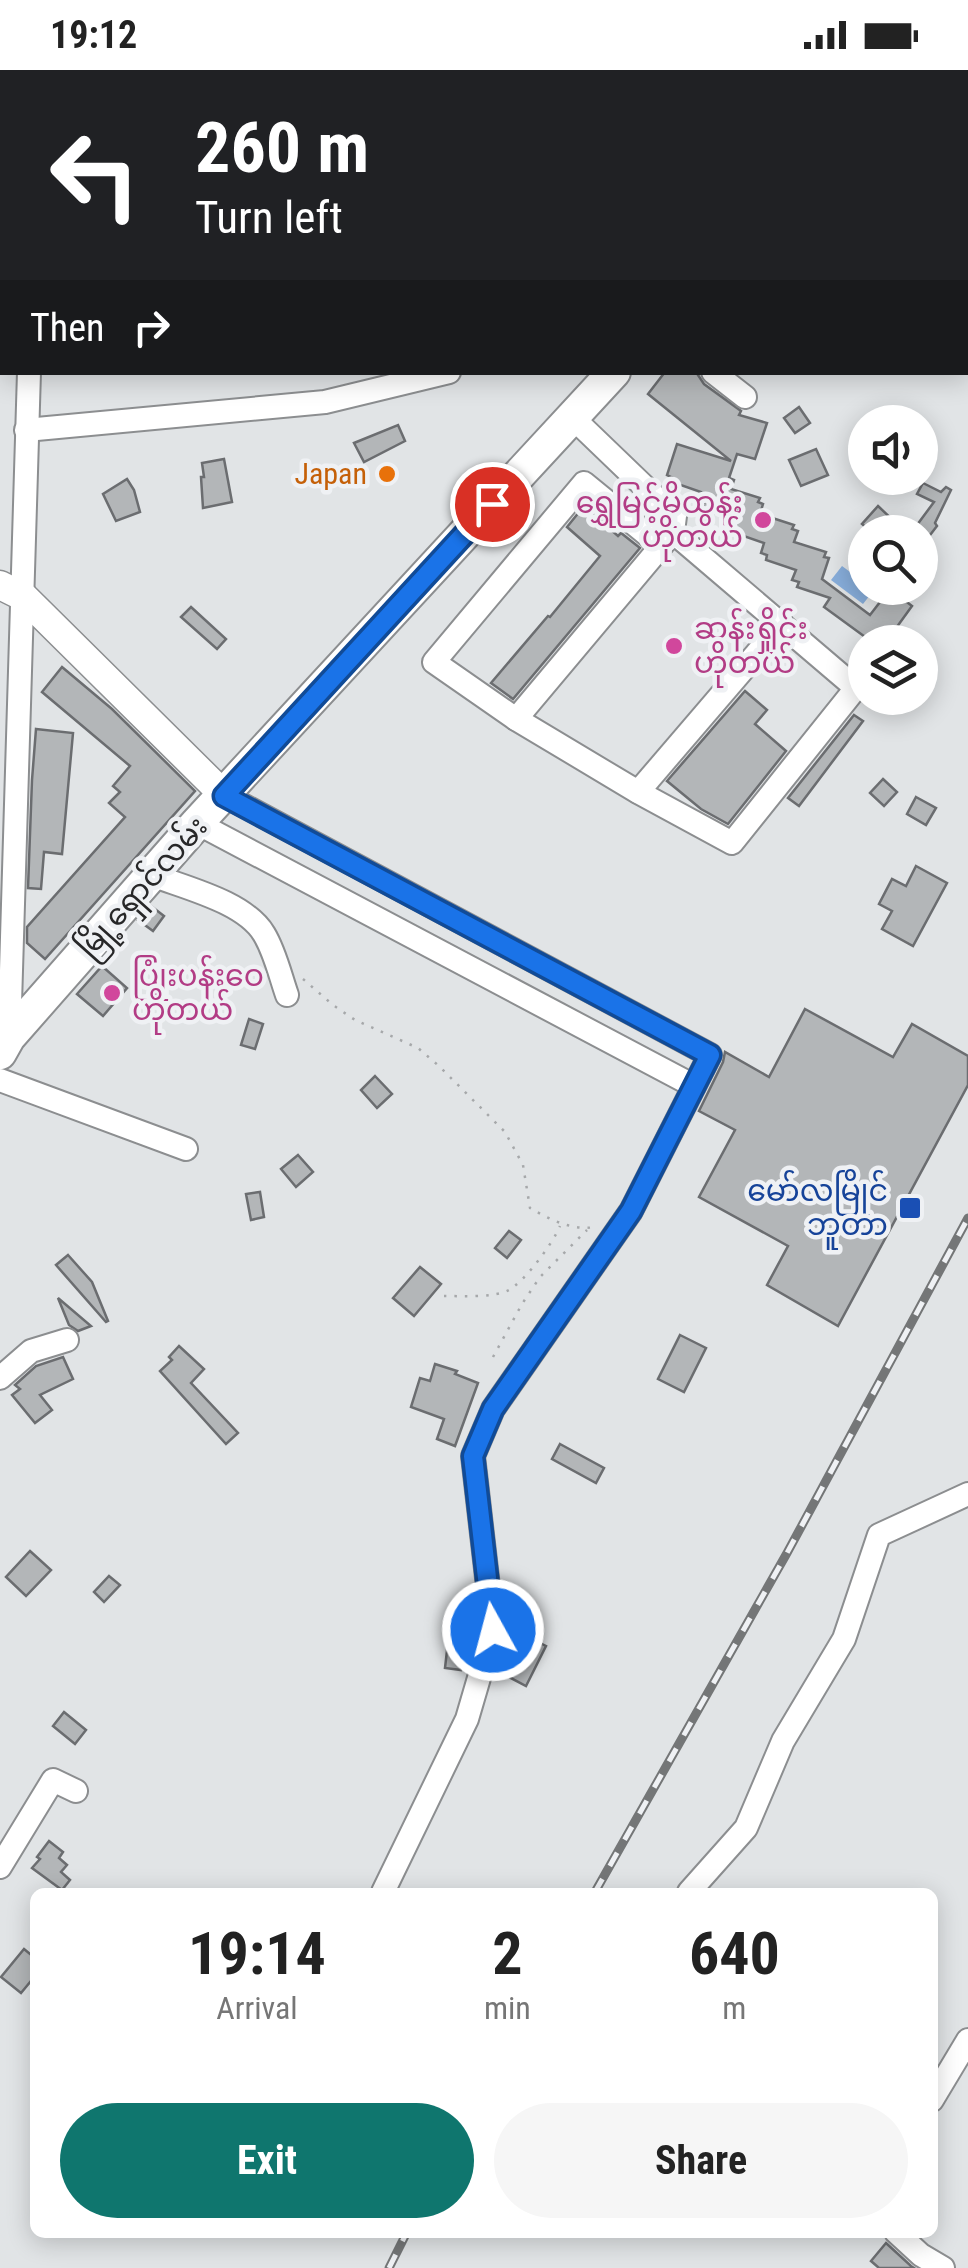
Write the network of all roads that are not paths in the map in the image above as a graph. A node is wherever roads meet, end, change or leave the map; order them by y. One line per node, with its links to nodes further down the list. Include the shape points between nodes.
1 (29, 375): 7 (street)
2 (438, 375): 7 (street, via 325,402)
3 (611, 375): 6 (highway, မြို့ရှောင်လမ်း)
4 (717, 375): 5 (street)
5 (745, 397)
6 (572, 417): 8 (street, via 675,516); 13 (highway, မြို့ရှောင်လမ်း)
7 (26, 430): 9 (street)
8 (667, 539): 10 (street); 11 (street); 11 (street, via 584,483 434,662)
9 (12, 591): 13 (main road); 16 (street)
10 (782, 624): 12 (street); 12 (street, via 856,688 732,842)
11 (516, 719): 12 (street)
12 (638, 792)
13 (224, 796): 14 (highway, မြို့ရှောင်လမ်း); 20 (street, via 710,1055)
14 (198, 823): 15 (highway, မြို့ရှောင်လမ်း); 20 (street)
15 (152, 875): 17 (street, via 251,917); 18 (highway, မြို့ရှောင်လမ်း)
16 (7, 882): 18 (street)
17 (293, 985)
18 (4, 1045)
19 (0, 1080): 21 (street)
20 (694, 1086): 27 (street, via 631,1211 493,1409 473,1456 493,1630 467,1720)
21 (186, 1150)
22 (67, 1340): 23 (street, via 31,1352)
23 (2, 1384)
24 (968, 1494): 28 (street, via 879,1535 844,1639 783,1742 746,1828)
25 (76, 1791): 26 (street, via 52,1780)
26 (0, 1867)
27 (385, 1888)
28 (693, 1888)
29 (968, 2040): 30 (street)
30 (938, 2090)
31 (903, 2238): 32 (street)
32 (943, 2268)

